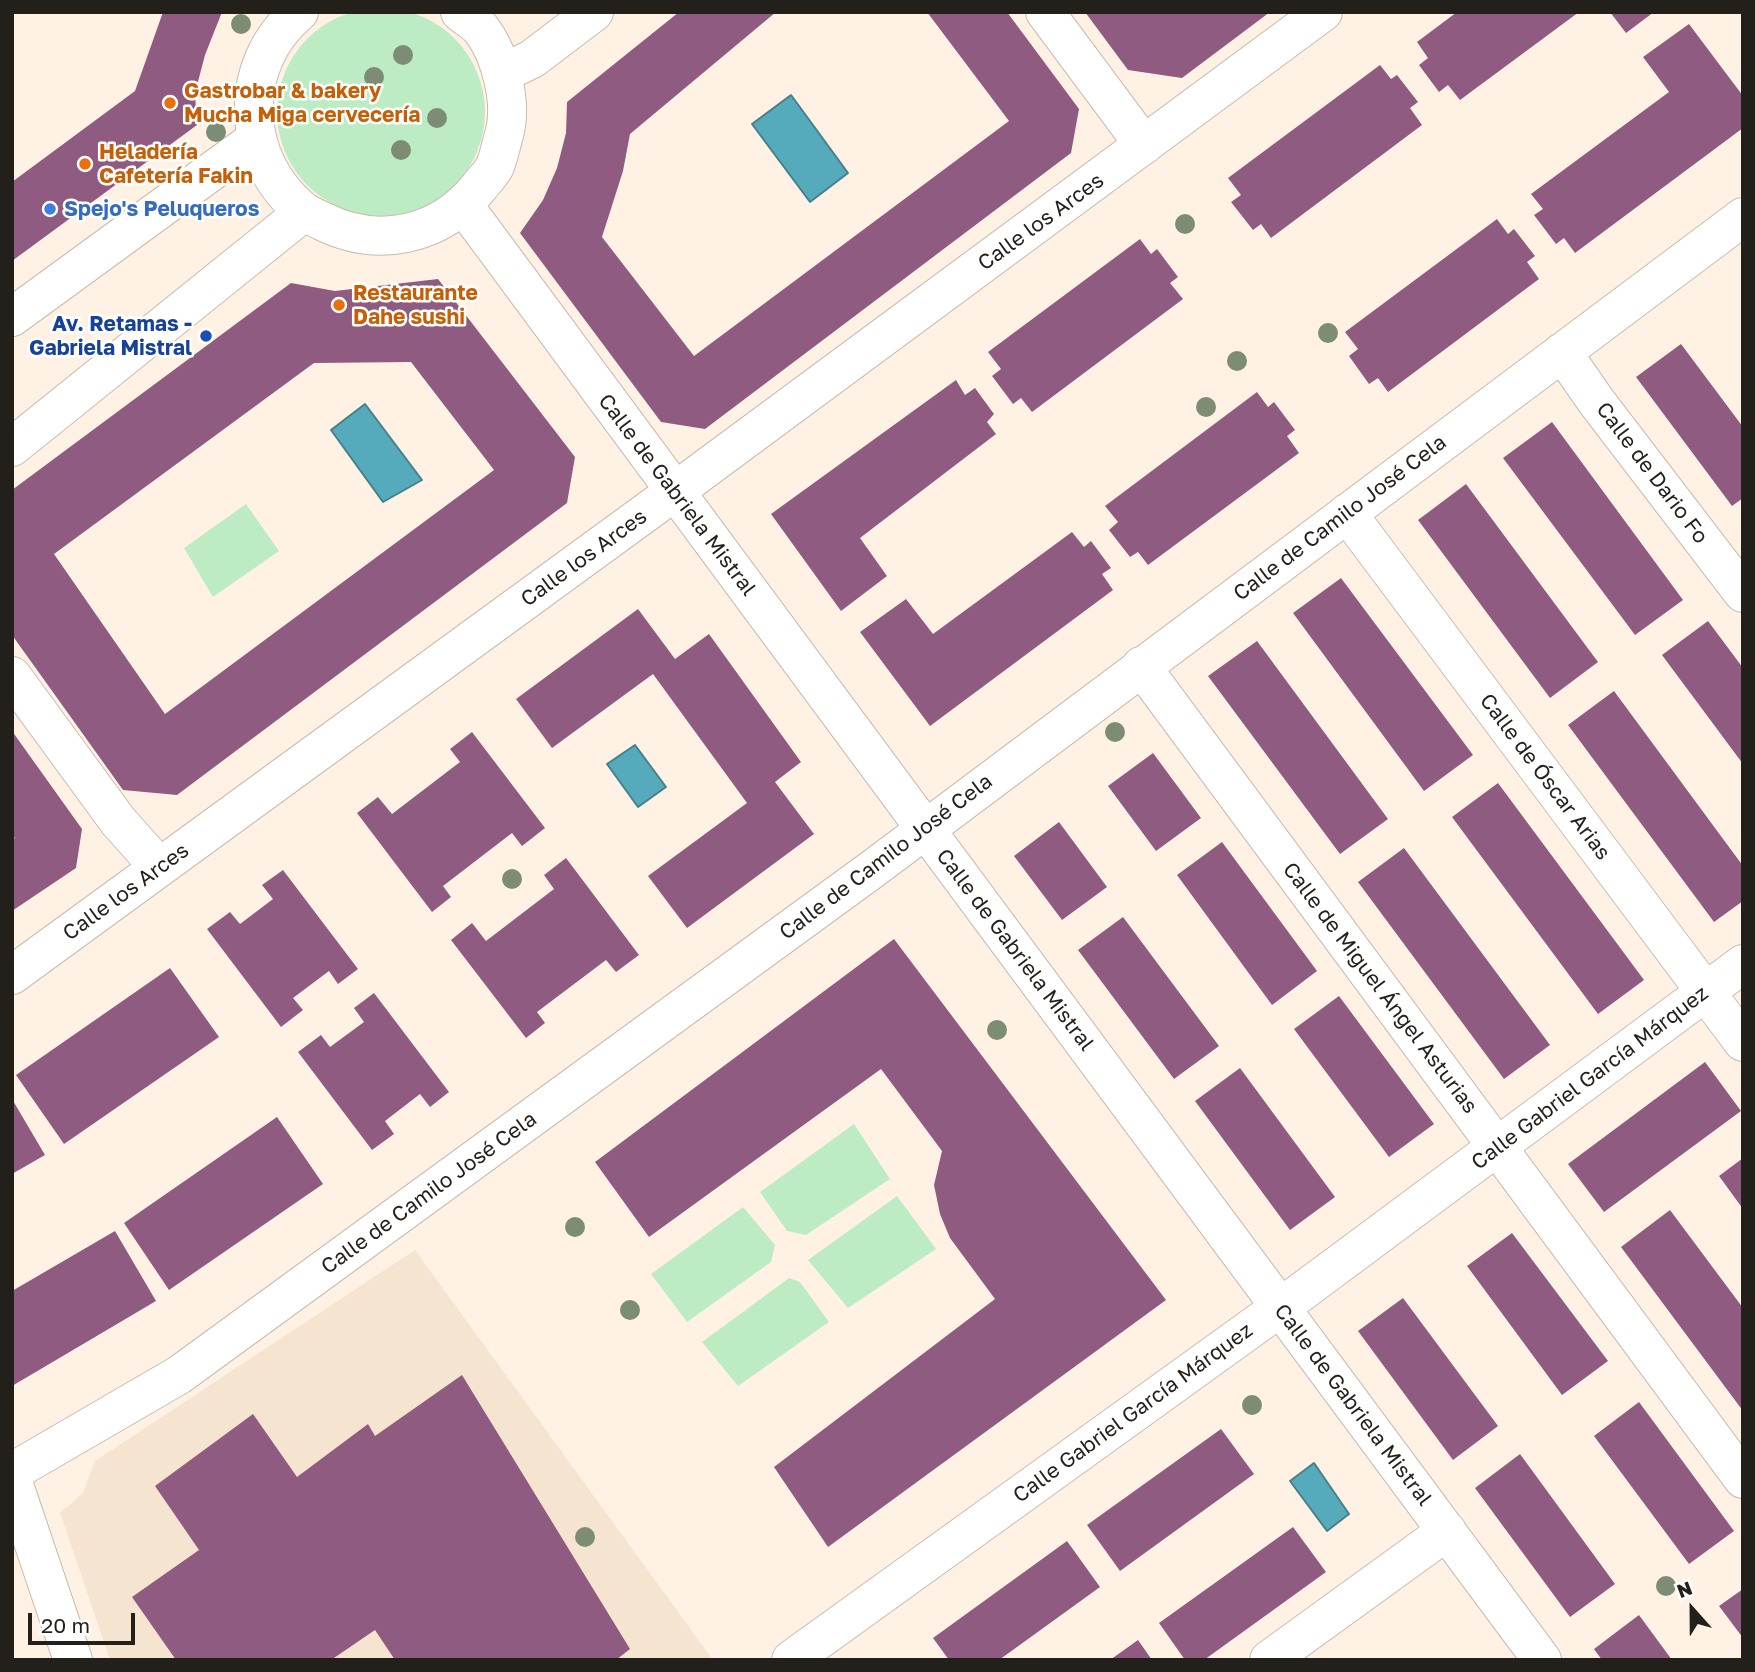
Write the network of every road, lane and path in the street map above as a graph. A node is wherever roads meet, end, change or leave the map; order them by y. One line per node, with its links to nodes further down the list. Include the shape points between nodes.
1 (299, 12): 7 (street, via 268,48 256,77 252,108)
2 (460, 12): 6 (street, via 481,29)
3 (594, 12): 6 (street, via 532,60)
4 (1045, 12): 8 (street)
5 (1323, 12): 8 (street, Calle los Arces)
6 (503, 73): 9 (street, via 505,133 494,168)
7 (256, 139): 10 (street, via 274,180); 12 (street)
8 (1144, 145): 15 (street, Calle los Arces)
9 (464, 205): 10 (street, via 427,228 386,237 343,232); 15 (street, Calle de Gabriela Mistral)
10 (304, 212): 14 (street)
11 (1743, 217): 13 (street, Calle de Camilo José Cela)
12 (12, 317)
13 (1562, 352): 16 (street, Calle de Camilo José Cela); 17 (street, Calle de Dario Fo)
14 (12, 447)
15 (674, 492): 20 (street, Calle de Gabriela Mistral); 21 (street, Calle los Arces)
16 (1347, 513): 18 (street, Calle de Camilo José Cela); 24 (street, Calle de Óscar Arias)
17 (1743, 593)
18 (1141, 666): 20 (street, Calle de Camilo José Cela); 26 (street, Calle de Miguel Ángel Asturias)
19 (12, 676): 21 (street, via 118,821)
20 (925, 828): 27 (street, Calle de Gabriela Mistral); 28 (street, Calle de Camilo José Cela, via 179,1375)
21 (159, 867): 23 (street, Calle los Arces)
22 (1743, 964): 24 (street, Calle Gabriel García Márquez)
23 (12, 975)
24 (1705, 992): 25 (street, Calle de Óscar Arias); 26 (street, Calle Gabriel García Márquez)
25 (1743, 1042)
26 (1497, 1146): 27 (street, Calle Gabriel García Márquez); 30 (street, Calle de Miguel Ángel Asturias)
27 (1281, 1307): 31 (street, Calle de Gabriela Mistral); 33 (street, Calle Gabriel García Márquez)
28 (12, 1472)
29 (12, 1479): 32 (street)
30 (1743, 1479)
31 (1447, 1531): 34 (street); 35 (street, Calle de Gabriela Mistral)
32 (73, 1660)
33 (791, 1660)
34 (1269, 1660)
35 (1542, 1660)

